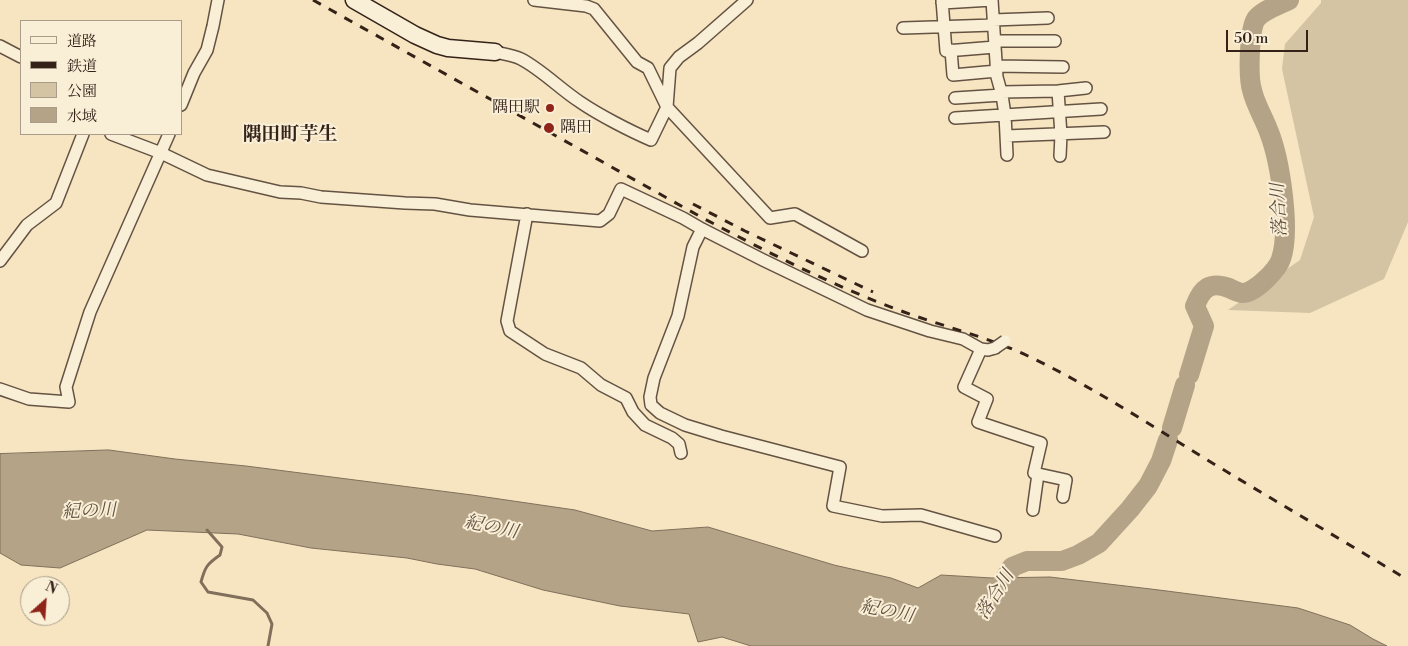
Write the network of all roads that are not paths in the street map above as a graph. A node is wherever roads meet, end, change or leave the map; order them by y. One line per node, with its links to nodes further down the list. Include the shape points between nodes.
1 (218, 0): 23 (street, via 207,50)
2 (354, 0): 15 (main road, via 436,45)
3 (534, 0): 24 (street, via 594,9 637,62 648,68)
4 (747, 0): 24 (street, via 679,56 670,68)
5 (992, 0): 6 (street); 8 (street)
6 (942, 1): 9 (street)
7 (1048, 18): 8 (street)
8 (994, 23): 9 (street); 12 (street)
9 (944, 27): 10 (street); 14 (street, via 946,51)
10 (904, 28)
11 (1055, 41): 12 (street)
12 (995, 44): 14 (street); 18 (street)
13 (0, 46): 16 (street)
14 (951, 50): 18 (street, via 953,75)
15 (495, 52): 24 (street, via 521,60 582,104 652,140)
16 (20, 56)
17 (1063, 67): 18 (street)
18 (997, 68): 21 (street)
19 (1086, 88): 20 (street)
20 (1058, 91): 21 (street); 26 (street)
21 (1001, 94): 22 (street); 27 (street)
22 (955, 98)
23 (182, 103)
24 (667, 107): 40 (street, via 770,218 795,214)
25 (1101, 108): 26 (street)
26 (1060, 112): 27 (street); 30 (street)
27 (1005, 115): 28 (street); 34 (street)
28 (955, 118)
29 (1104, 132): 30 (street)
30 (1061, 134): 34 (street); 37 (street)
31 (82, 135): 41 (street, via 56,203 27,225)
32 (114, 135): 35 (street)
33 (169, 135): 35 (street)
34 (1006, 136): 36 (street)
35 (161, 153): 38 (street, via 207,175 280,192); 44 (street, via 90,312 66,387 69,402 29,399)
36 (1007, 155)
37 (1060, 156)
38 (527, 214): 39 (street, via 600,221 609,214 621,188); 45 (street, via 507,321 510,330 546,354 581,368 601,385 626,398 645,425 672,438 679,444)
39 (702, 229): 43 (street, via 867,310 963,339); 49 (street, via 694,247 678,316 654,378 651,405 685,425 840,467 833,506 882,516 922,515)
40 (862, 251)
41 (0, 261)
42 (1010, 340): 43 (street, bridge, via 995,348)
43 (981, 349): 46 (street, via 964,387 987,400 978,422 1040,444 1034,473)
44 (0, 388)
45 (681, 453)
46 (1038, 474): 47 (street, via 1066,480); 48 (street)
47 (1063, 497)
48 (1033, 510)
49 (995, 536)

